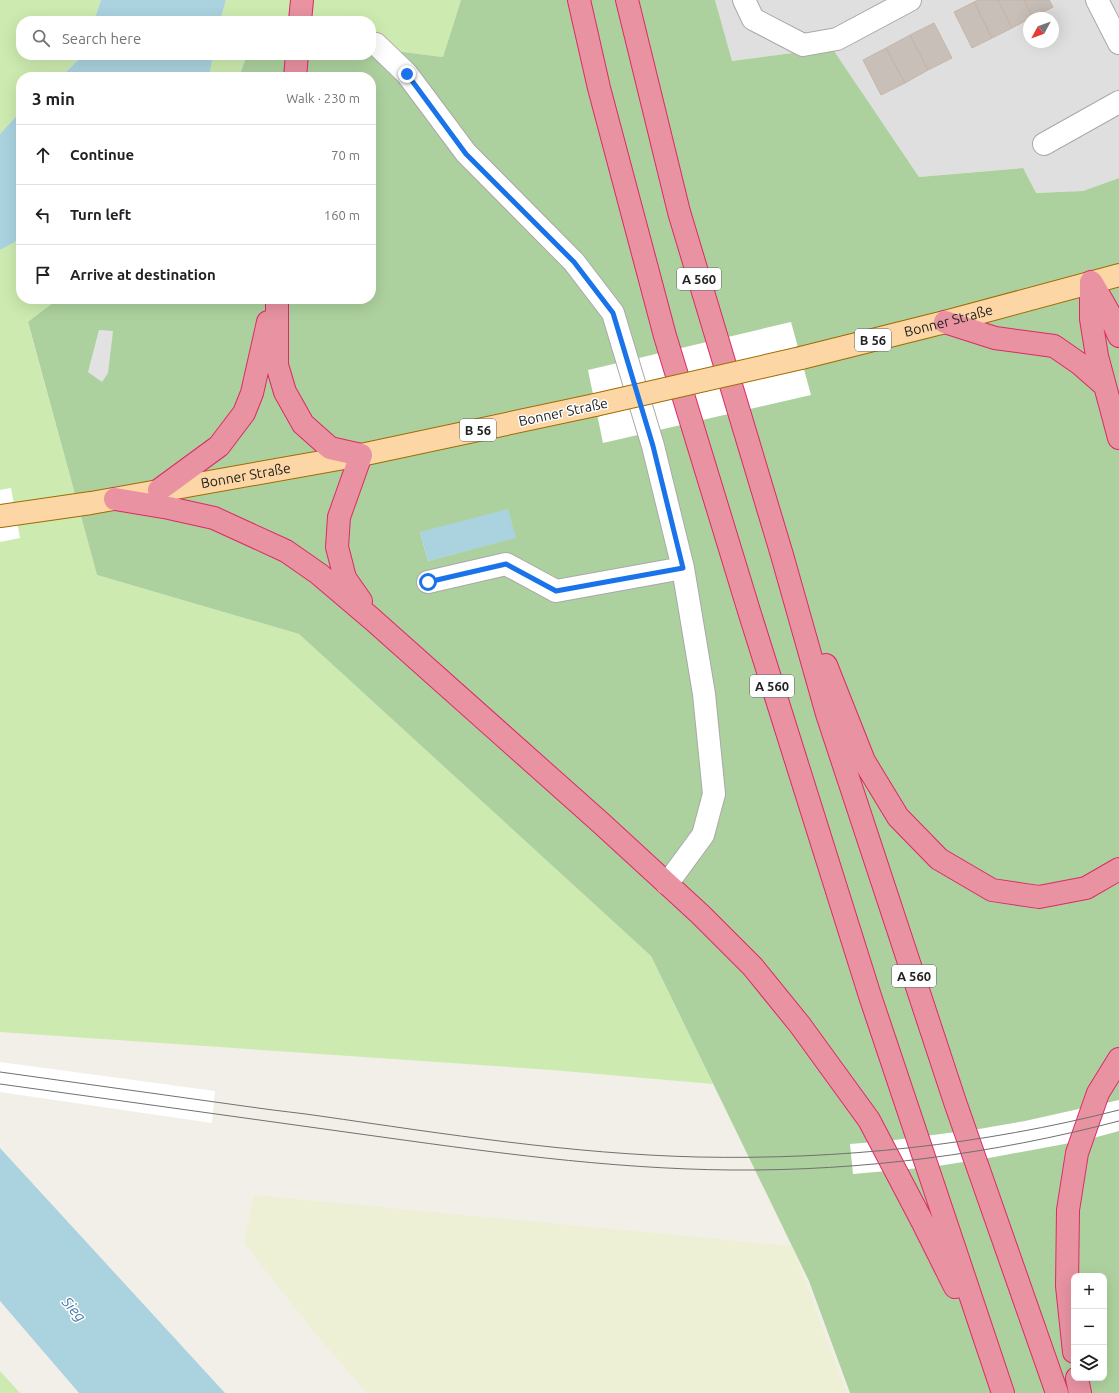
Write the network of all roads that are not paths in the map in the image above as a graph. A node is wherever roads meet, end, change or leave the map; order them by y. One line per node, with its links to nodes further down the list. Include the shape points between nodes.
1 (302, 0): 7 (highway)
2 (579, 0): 34 (highway, A 560, via 599,88 666,336 746,604 870,996)
3 (627, 0): 26 (highway, A 560, via 679,212)
4 (910, 0): 6 (street, via 837,39 803,46)
5 (1097, 0): 8 (street)
6 (749, 10)
7 (300, 16)
8 (1119, 43)
9 (376, 44): 27 (street, via 407,74 466,154 574,262 613,313 653,446)
10 (297, 60): 11 (highway)
11 (295, 72)
12 (1119, 102): 13 (street)
13 (1044, 144)
14 (1119, 275): 15 (main road, Bonner Straße / B 56)
15 (1091, 282): 18 (main road, Bonner Straße / B 56); 19 (highway); 20 (highway, via 1091,319)
16 (272, 304): 23 (highway, via 252,393 244,413 219,446)
17 (277, 304): 22 (highway, via 277,365 285,392 300,419 330,448)
18 (946, 322): 20 (highway, via 995,338 1054,346); 22 (main road, Bonner Straße / B 56, bridge, via 595,405)
19 (1119, 336)
20 (1104, 385): 21 (highway)
21 (1119, 438)
22 (362, 455): 23 (main road, Bonner Straße); 29 (highway, via 339,517 337,547 345,578)
23 (159, 490): 24 (main road, Bonner Straße)
24 (115, 499): 25 (main road, Bonner Straße); 29 (highway, via 214,518 252,535 286,551 319,574)
25 (8, 514)
26 (782, 555): 30 (highway, via 864,761 898,817 939,859 992,890 1039,897 1086,888); 37 (highway, A 560, via 827,714 955,1102)
27 (683, 568): 28 (street, via 556,591 506,564); 31 (street, via 704,694 714,794 704,835)
28 (428, 582)
29 (372, 619): 31 (highway)
30 (1119, 869)
31 (667, 884): 34 (highway, via 753,967 800,1024 869,1120)
32 (1119, 1059): 33 (highway, via 1098,1093 1077,1153 1068,1210 1066,1286)
33 (1073, 1345)
34 (993, 1365): 36 (highway, A 560)
35 (1078, 1381): 38 (highway)
36 (1003, 1393)
37 (1057, 1393)
38 (1080, 1393)

